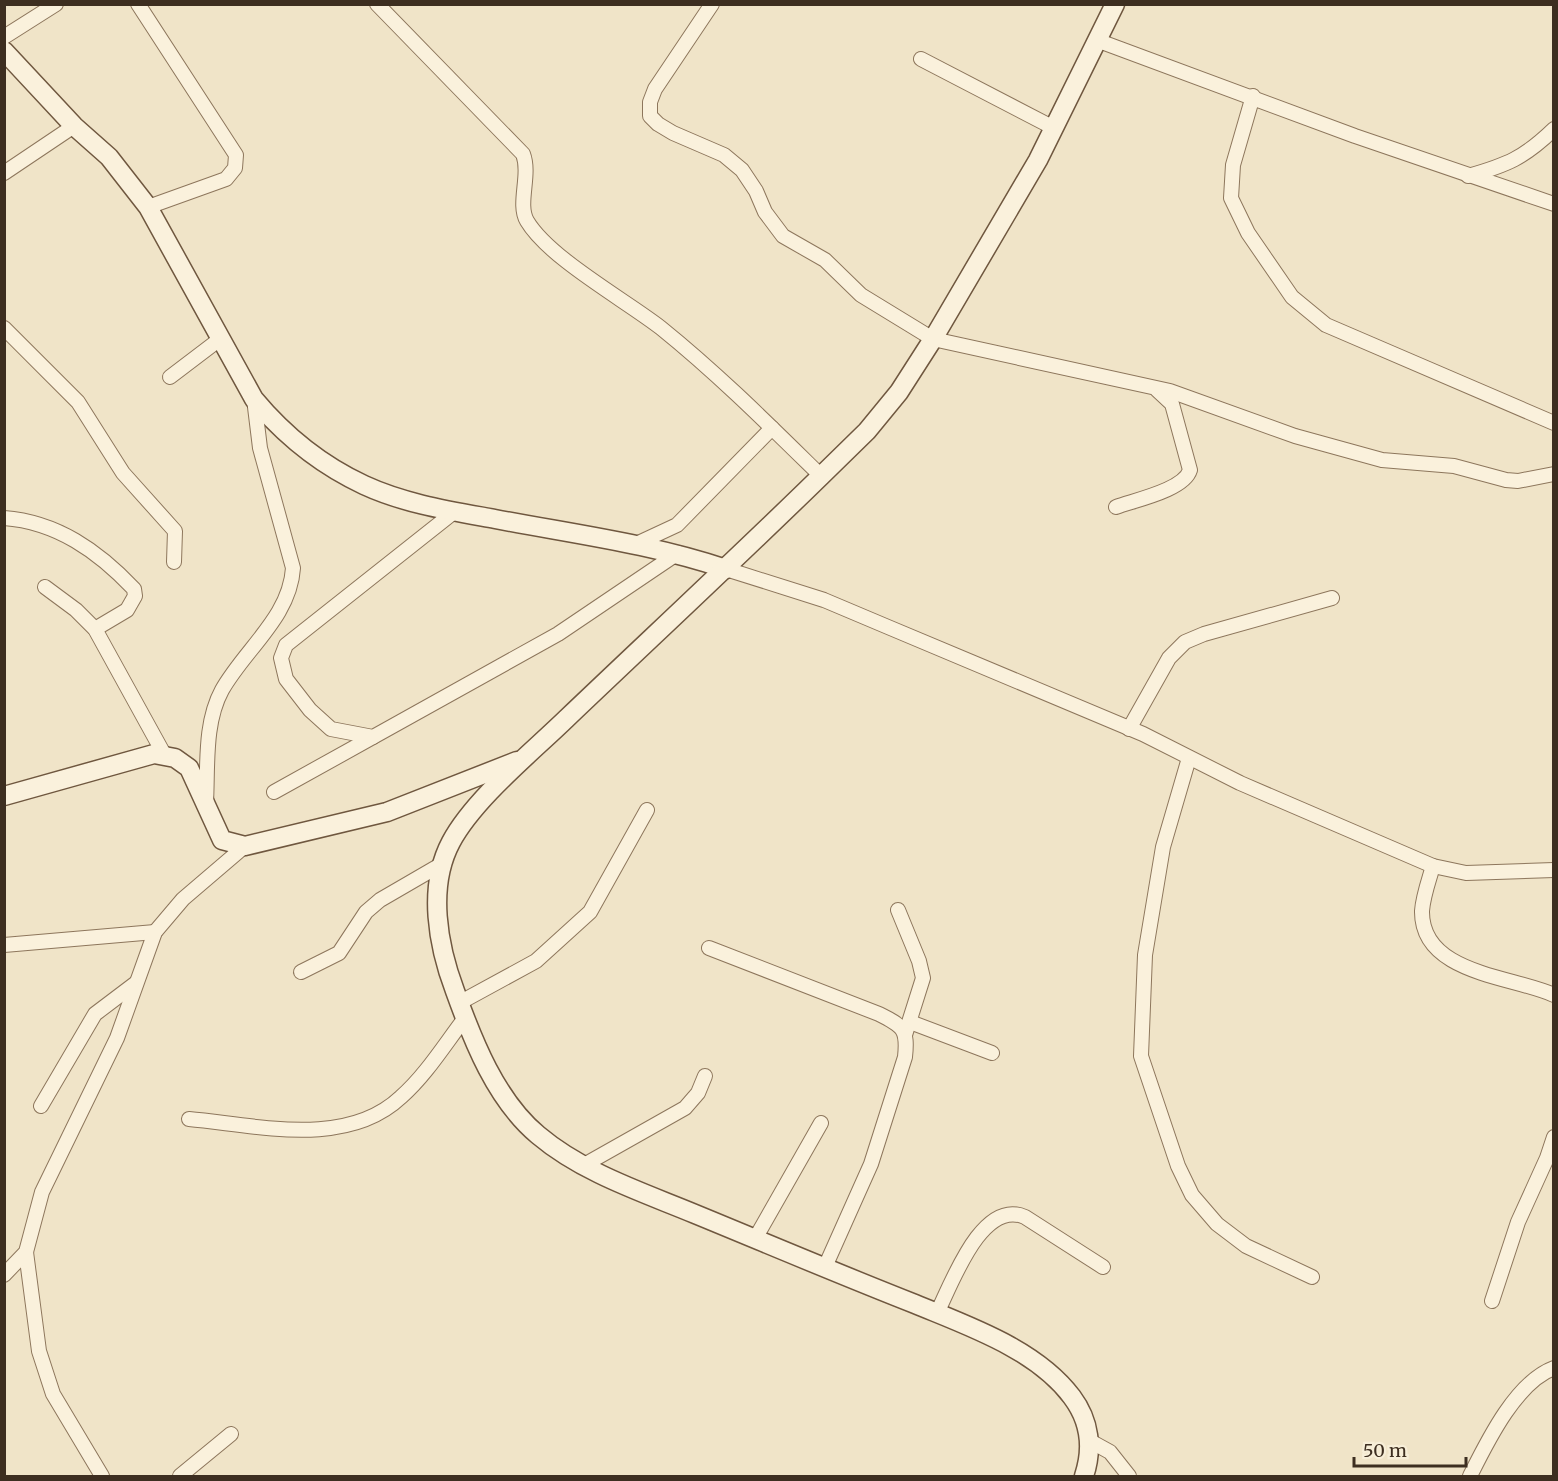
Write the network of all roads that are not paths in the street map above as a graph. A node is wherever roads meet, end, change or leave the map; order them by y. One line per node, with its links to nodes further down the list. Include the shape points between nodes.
1 (56, 4): 6 (street)
2 (138, 4): 17 (street, via 236,155 235,168 226,179)
3 (377, 4): 25 (street, via 523,154 525,218 533,230 550,248 661,328)
4 (712, 4): 20 (street, via 656,89 650,102 650,116 674,133 724,155 742,170 783,236 825,260 861,295)
5 (1115, 4): 7 (main road)
6 (4, 37)
7 (1099, 40): 10 (street); 12 (main road)
8 (4, 51): 11 (main road)
9 (921, 59): 12 (street)
10 (1252, 96): 15 (street); 24 (street, via 1233,165 1231,198 1248,233 1293,297 1326,325)
11 (74, 126): 14 (street); 17 (main road, via 109,157)
12 (1054, 128): 20 (main road)
13 (1554, 129): 15 (street, via 1529,153)
14 (4, 173)
15 (1468, 176): 16 (street)
16 (1554, 204)
17 (148, 207): 19 (main road)
18 (4, 328): 33 (street, via 78,402 123,473 175,531)
19 (220, 339): 21 (street); 23 (main road)
20 (933, 339): 22 (street); 27 (main road, via 879,415)
21 (170, 377)
22 (1153, 387): 26 (street, via 1295,436 1382,460 1454,466 1518,481); 28 (street, via 1172,404 1190,470 1177,485)
23 (254, 399): 29 (main road, via 275,425 305,449 364,485 413,503); 45 (street, via 261,448 293,568 292,585 285,603 222,689 213,711)
24 (1554, 423)
25 (772, 428): 27 (street); 31 (street, via 677,525)
26 (1554, 474)
27 (821, 476): 34 (main road)
28 (1116, 507)
29 (454, 512): 31 (main road); 39 (street, via 286,645 281,658 286,679 331,729)
30 (4, 518): 37 (street, via 30,520 60,531 134,589 135,596 127,610)
31 (634, 545): 32 (main road)
32 (678, 553): 34 (main road); 39 (street, via 558,634)
33 (174, 562)
34 (726, 569): 38 (street, via 824,600); 42 (main road)
35 (45, 587): 37 (street)
36 (1332, 598): 38 (street, via 1185,642 1169,658)
37 (95, 629): 40 (street)
38 (1129, 729): 41 (street)
39 (373, 737): 43 (street)
40 (165, 756): 44 (main road, via 154,754); 45 (main road, via 189,768)
41 (1189, 758): 49 (street); 72 (street, via 1163,847 1145,955 1141,1056 1178,1166 1192,1195 1218,1224 1246,1246)
42 (522, 760): 47 (main road, via 387,812); 48 (main road, via 465,820)
43 (274, 792)
44 (4, 796)
45 (206, 806): 47 (main road, via 222,840)
46 (647, 810): 58 (street, via 590,912 536,961)
47 (245, 846): 52 (street, via 183,898)
48 (442, 864): 55 (street, via 380,900 366,912 339,953); 58 (main road, via 438,888 440,941)
49 (1433, 866): 50 (street, via 1466,873); 57 (street, via 1422,911 1435,949 1458,964)
50 (1554, 870)
51 (898, 910): 59 (street, via 923,978)
52 (154, 932): 53 (street); 56 (street)
53 (4, 945)
54 (709, 948): 59 (street)
55 (301, 972)
56 (136, 983): 62 (street, via 95,1014); 68 (street, via 117,1038 42,1192)
57 (1554, 995)
58 (462, 1011): 63 (street, via 402,1097 381,1113 353,1125 297,1129); 66 (main road, via 495,1080 515,1111 536,1134)
59 (908, 1028): 60 (street); 69 (street, via 905,1057 871,1164)
60 (992, 1053)
61 (705, 1076): 66 (street, via 698,1093 685,1108)
62 (41, 1106)
63 (189, 1119)
64 (821, 1123): 67 (street)
65 (1554, 1137): 73 (street, via 1518,1222)
66 (584, 1165): 67 (main road)
67 (755, 1239): 69 (main road)
68 (27, 1252): 71 (street); 78 (street, via 39,1351 53,1394)
69 (825, 1267): 74 (main road)
70 (1102, 1267): 74 (street, via 1025,1217 1015,1213 1000,1216 977,1235)
71 (4, 1275)
72 (1312, 1277)
73 (1492, 1301)
74 (937, 1313): 77 (main road, via 998,1341 1052,1377 1085,1419)
75 (1554, 1368): 82 (street, via 1528,1383)
76 (231, 1434): 79 (street)
77 (1090, 1441): 80 (main road); 81 (street, via 1110,1452)
78 (102, 1476)
79 (180, 1476)
80 (1084, 1476)
81 (1130, 1476)
82 (1470, 1476)

